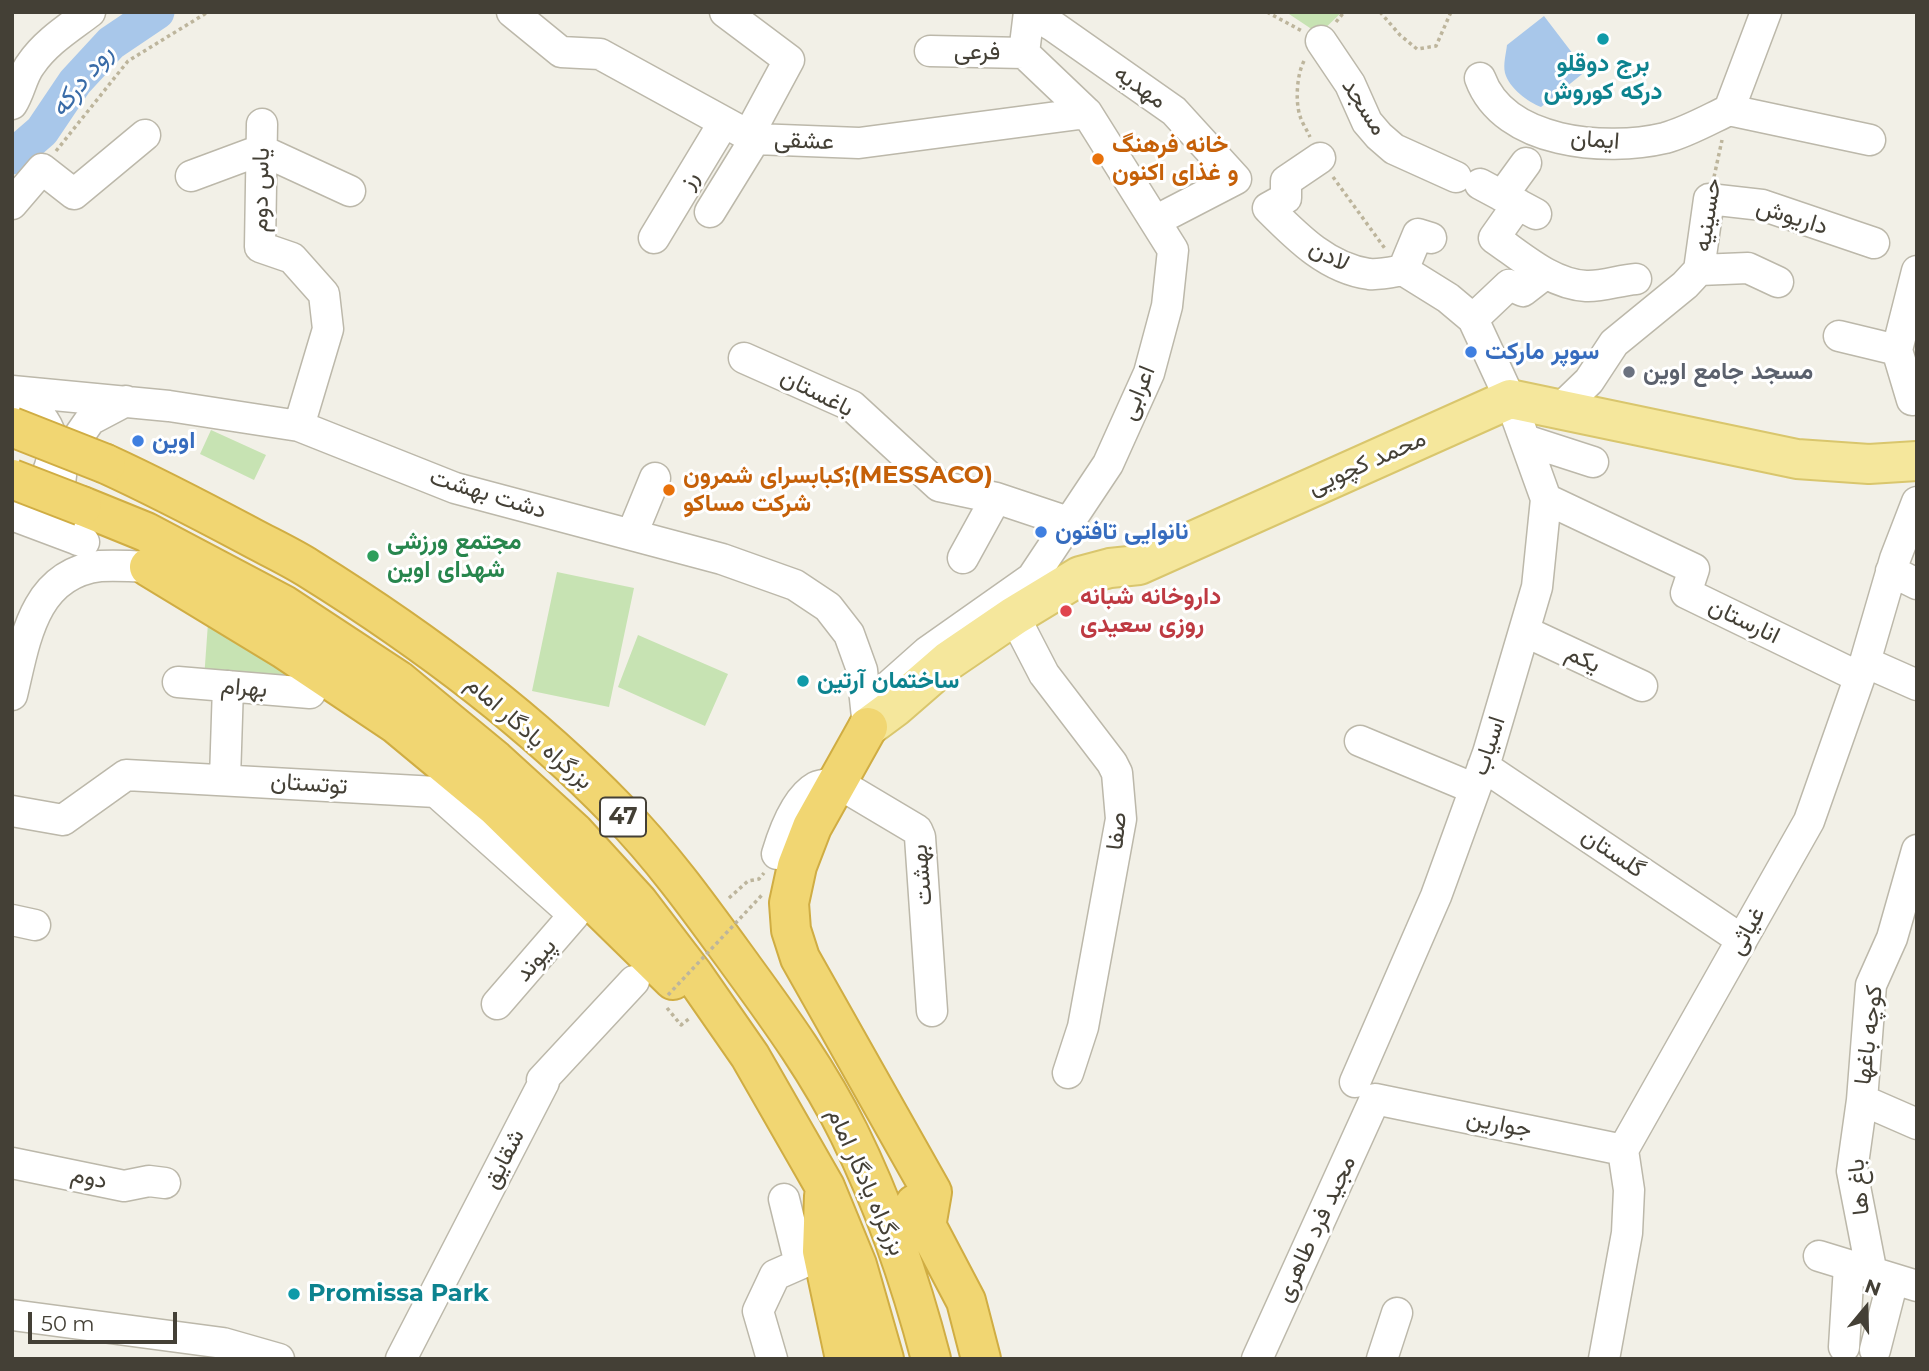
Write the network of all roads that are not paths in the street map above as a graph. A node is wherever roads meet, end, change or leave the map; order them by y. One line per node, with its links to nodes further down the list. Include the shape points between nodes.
1 (90, 12): 10 (street, via 52,40 29,65)
2 (512, 12): 13 (street, عشقی, via 562,33 561,52 600,54)
3 (725, 12): 16 (street, via 789,60 755,123)
4 (1029, 12): 8 (street); 26 (street, مهدیه, via 1174,111 1236,179)
5 (1766, 12): 11 (street)
6 (1321, 41): 22 (street, مسجد, via 1379,136 1394,149)
7 (930, 51): 8 (street, فرعی)
8 (1024, 53): 12 (street, اعرابی)
9 (1480, 78): 11 (street, ایمان, via 1489,99 1508,116 1545,133 1582,142 1614,144 1666,138)
10 (12, 104)
11 (1729, 110): 17 (street)
12 (1087, 113): 16 (street, عشقی, via 859,143); 26 (street, اعرابی)
13 (723, 122): 16 (street, عشقی); 27 (street, رز)
14 (145, 135): 24 (street, via 74,194 42,169)
15 (262, 137): 20 (street); 21 (street); 45 (street, یاس دوم, via 260,247 292,258 324,294 328,329)
16 (755, 139): 25 (street)
17 (1870, 140)
18 (1320, 158): 30 (street, لادن, via 1286,181 1286,198 1268,208 1300,241 1341,267 1372,274)
19 (1526, 163): 22 (street)
20 (191, 176)
21 (350, 191)
22 (1498, 195): 33 (street, via 1494,238)
23 (1709, 199): 29 (street, داریوش, via 1762,205); 31 (street, حسینیه)
24 (12, 204)
25 (710, 212)
26 (1155, 220): 58 (street, اعرابی, via 1173,250 1167,306 1149,373 1108,464)
27 (654, 237)
28 (1431, 239): 30 (street, via 1419,234)
29 (1874, 243)
30 (1403, 270): 36 (street)
31 (1699, 270): 35 (street, via 1748,268); 44 (street, حسینیه, via 1614,343 1589,382)
32 (1917, 271): 38 (street)
33 (1545, 274): 34 (street, via 1588,286); 36 (street, via 1523,290 1509,285)
34 (1636, 279)
35 (1778, 282)
36 (1473, 319): 41 (street)
37 (1839, 336): 38 (street)
38 (1897, 350): 42 (street)
39 (744, 358): 52 (street, باغستان, via 852,407 939,486)
40 (12, 391): 43 (street, دشت بهشت); 55 (street, via 33,407 46,425 52,452 44,481 32,496)
41 (1510, 399): 44 (main road); 47 (street, اسیاب); 64 (main road, محمد کچویی, via 1139,565 1080,576)
42 (1914, 400)
43 (126, 401): 45 (street, دشت بهشت); 57 (street, via 90,420 63,459 57,508)
44 (1561, 408): 49 (main road, via 1707,447 1869,464)
45 (299, 426): 59 (street, دشت بهشت, via 455,488)
46 (12, 427): 84 (highway, بزرگراه یادگار امام / 47, bridge, via 166,492 306,567 425,645 532,730 616,809 667,865)
47 (1525, 440): 48 (street); 53 (street, اسیاب)
48 (1593, 461)
49 (1917, 461)
50 (655, 478): 59 (street)
51 (12, 479): 57 (highway, 47, bridge)
52 (996, 498): 58 (street, باغستان); 60 (street)
53 (1546, 499): 65 (street, اسیاب, via 1537,587); 67 (street, انارستان, via 1694,569 1686,593)
54 (1916, 505): 62 (street, غیاثی)
55 (12, 507)
56 (12, 515): 57 (street)
57 (80, 523): 61 (street); 88 (highway, بزرگراه یادگار امام / 47, via 146,532 284,605 398,680 575,832 638,902)
58 (1071, 523): 74 (street, اعرابی, via 1032,578 891,684)
59 (632, 534): 74 (street, دشت بهشت, via 795,585 828,607 849,634 862,670)
60 (963, 558)
61 (149, 567): 66 (street, via 97,567 74,573 38,604); 88 (highway, via 396,724 496,807)
62 (1904, 578): 67 (street, غیاثی)
63 (12, 611): 66 (street)
64 (1014, 616): 74 (main road, محمد کچویی, via 948,661); 89 (street, صفا, via 1044,674 1117,773 1121,810 1107,905 1083,1027)
65 (1524, 631): 70 (street, یکم); 76 (street, اسیاب)
66 (28, 637): 73 (street)
67 (1862, 670): 69 (street); 83 (street, غیاثی, via 1809,821)
68 (178, 682): 71 (street, بهرام)
69 (1917, 685)
70 (1642, 686)
71 (228, 687): 72 (street, بهرام); 77 (street)
72 (310, 693)
73 (12, 695)
74 (868, 727): 78 (highway)
75 (1360, 741): 76 (street, گلستان)
76 (1479, 777): 83 (street, گلستان); 90 (street, اسیاب)
77 (225, 779): 79 (street, توتستان, via 126,775 63,820); 82 (street, توتستان, via 436,792)
78 (838, 783): 81 (street, via 816,786 801,802 785,826); 87 (street, بهشت, via 920,836); 98 (highway, via 812,827 797,866 789,903 791,930 800,958 932,1192)
79 (12, 811)
80 (1917, 850): 91 (street, کوچه باغها, via 1892,938 1871,985)
81 (777, 855)
82 (574, 915): 86 (street, پیوند)
83 (1742, 940): 93 (street, غیاثی)
84 (728, 947): 98 (highway, via 773,981 814,1028 852,1087); 110 (highway, بزرگراه یادگار امام / 47, via 789,1031 849,1132 916,1302)
85 (634, 981): 106 (street, شقایق, via 542,1080)
86 (497, 1004)
87 (932, 1011)
88 (750, 1056): 96 (highway, بزرگراه یادگار امام / 47)
89 (1068, 1073)
90 (1365, 1091): 93 (street, جوارین); 112 (street, مجید فرد طاهری)
91 (1862, 1100): 92 (street); 100 (street, باغ ها, via 1852,1171)
92 (1917, 1124)
93 (1623, 1150): 114 (street, via 1629,1190 1627,1233)
94 (12, 1163): 95 (street, دوم, via 124,1186)
95 (165, 1183)
96 (825, 1187): 108 (highway, via 822,1251); 109 (highway, بزرگراه یادگار امام / 47, via 857,1265)
97 (784, 1199): 107 (street, via 800,1264 775,1275 758,1311)
98 (926, 1227): 111 (highway, via 967,1301)
99 (1819, 1256): 100 (street)
100 (1883, 1276): 103 (street); 104 (street)
101 (1397, 1313): 113 (street)
102 (12, 1315): 105 (street, via 223,1343)
103 (1844, 1347)
104 (1875, 1350)
105 (279, 1359)
106 (401, 1359)
107 (772, 1359)
108 (845, 1359)
109 (884, 1359)
110 (931, 1359)
111 (981, 1359)
112 (1256, 1359)
113 (1382, 1359)
114 (1604, 1359)

